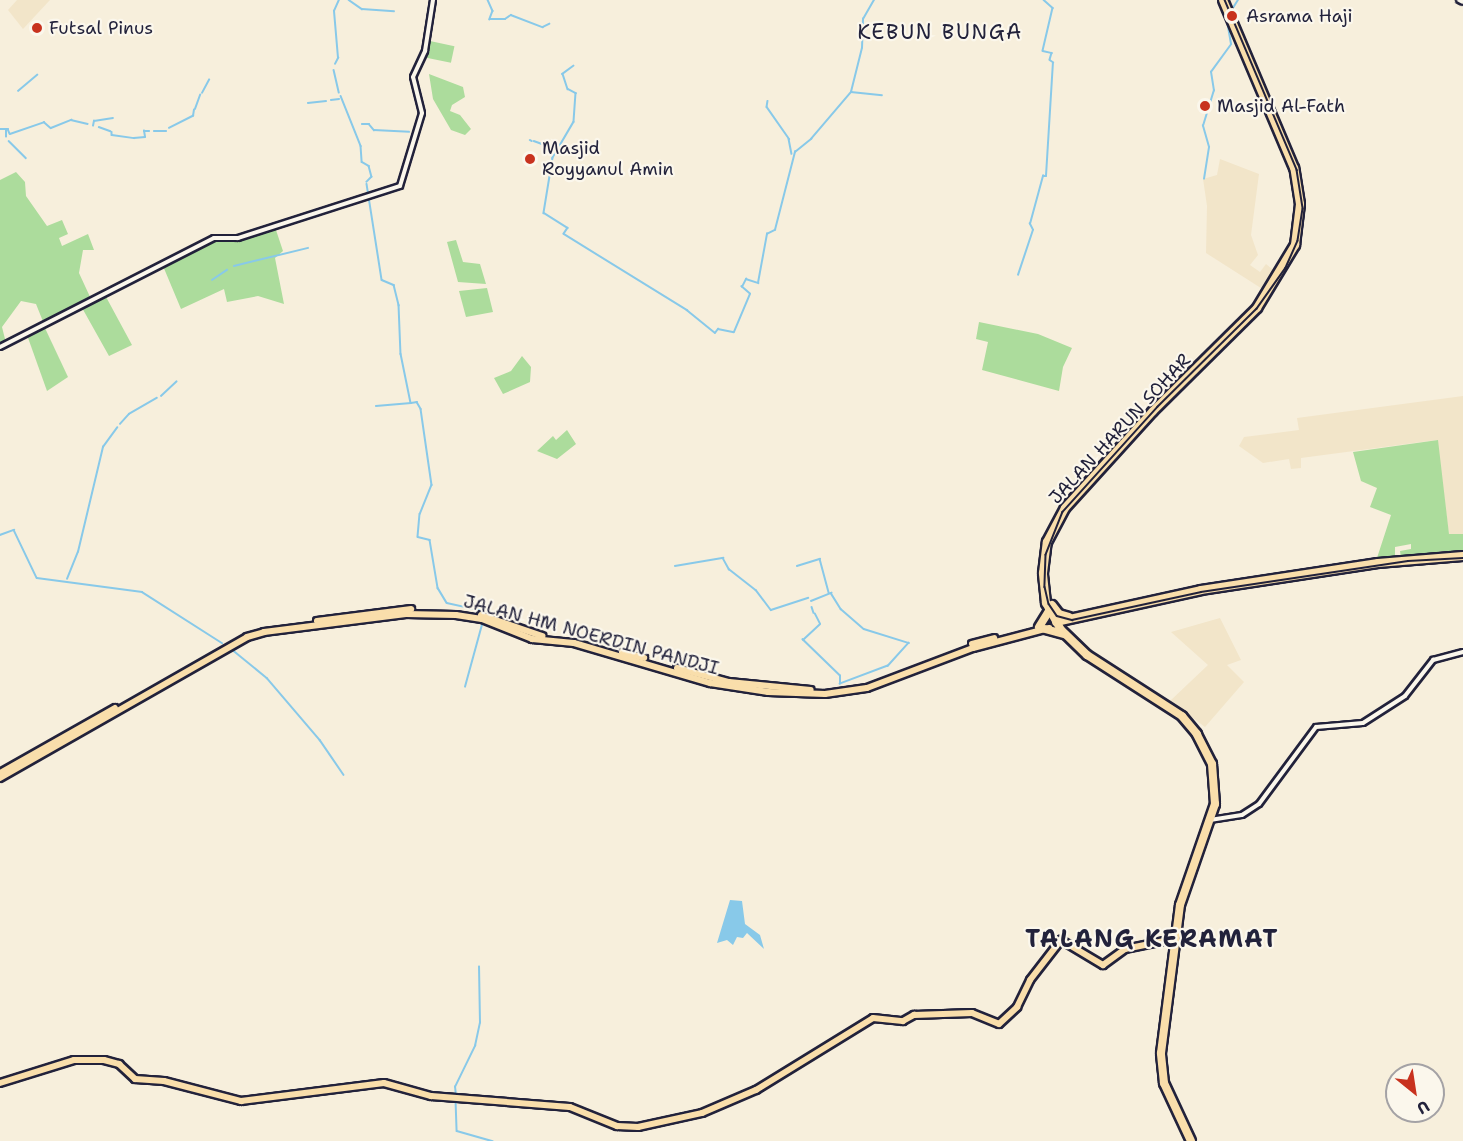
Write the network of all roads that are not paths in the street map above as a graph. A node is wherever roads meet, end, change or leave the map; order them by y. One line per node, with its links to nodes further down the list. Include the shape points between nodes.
1 (433, 0): 5 (street, via 425,51 413,77 422,113 402,183 371,197 238,238 214,238)
2 (1224, 0): 9 (highway, JALAN HARUN SOHAR, via 1294,168 1299,187 1296,237 1281,273 1257,308 1144,417 1054,525 1043,568); 9 (highway, JALAN HARUN SOHAR, via 1298,169 1304,195 1299,241 1288,267 1262,307 1157,411 1067,512 1049,549 1047,585)
3 (1459, 0): 4 (street)
4 (1463, 2)
5 (0, 347)
6 (1463, 556): 8 (highway)
7 (1463, 560): 8 (highway)
8 (1396, 563): 10 (highway, via 1163,596); 11 (highway, via 1156,602)
9 (1051, 608): 10 (highway, via 1062,616); 11 (highway, JALAN HARUN SOHAR); 12 (highway)
10 (1078, 617): 11 (highway)
11 (1060, 624): 12 (main road, JALAN HM NOERDIN PANDJI); 13 (highway, JALAN HARUN SOHAR); 15 (highway, JALAN HARUN SOHAR)
12 (1042, 628): 13 (highway); 16 (main road, JALAN HM NOERDIN PANDJI, via 971,645 857,687)
13 (1066, 634): 15 (highway, JALAN HARUN SOHAR)
14 (1463, 652): 19 (street, via 1433,660 1405,696 1364,723 1316,728 1259,804 1242,815)
15 (1088, 653): 19 (highway, JALAN HARUN SOHAR, via 1176,712 1197,734 1213,771 1215,804)
16 (778, 690): 17 (main road, JALAN HM NOERDIN PANDJI, via 706,677 576,639 535,635 476,614 405,609 250,631); 18 (main road, JALAN HM NOERDIN PANDJI, via 710,682 574,643 532,639 475,617 406,614 255,634)
17 (0, 772)
18 (0, 778)
19 (1210, 820): 20 (highway, JALAN HARUN SOHAR, via 1183,895)
20 (1174, 939): 21 (main road, via 1125,949 1103,965 1063,939 1030,980 1017,1007 1002,1022 972,1013 914,1015 903,1021 873,1018 765,1085 712,1110 625,1128 570,1107 450,1098 378,1083 244,1101 171,1082 135,1078 118,1064 104,1060 74,1060); 22 (highway, JALAN HARUN SOHAR, via 1162,1071)
21 (0, 1083)
22 (1191, 1141)

